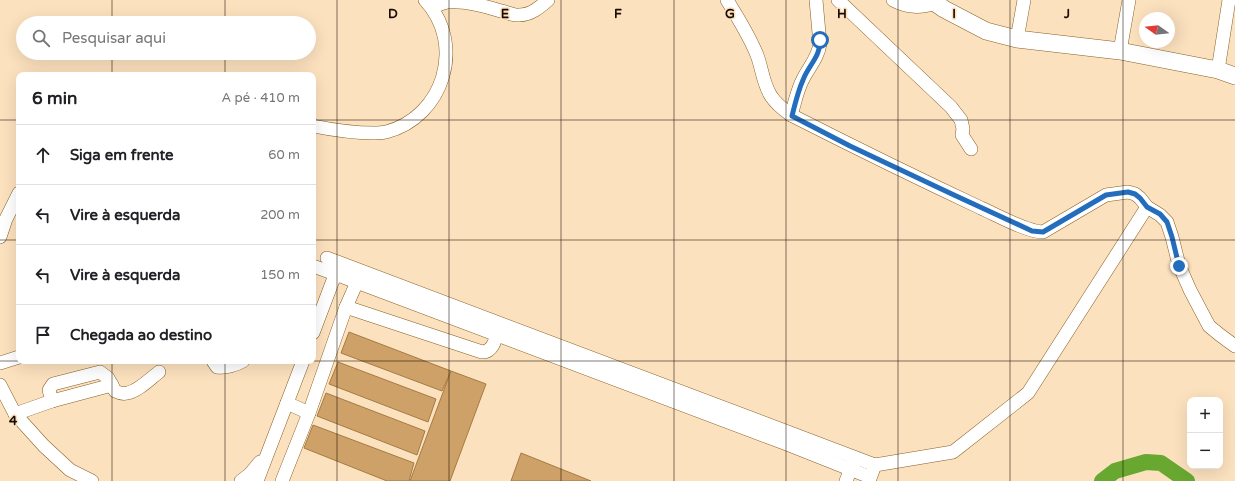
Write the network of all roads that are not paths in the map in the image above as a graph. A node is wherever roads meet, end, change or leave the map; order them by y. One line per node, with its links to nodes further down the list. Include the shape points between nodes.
1 (548, 0): 10 (street, via 538,9 518,16 462,2)
2 (727, 0): 15 (street, via 746,31 771,96)
3 (816, 0): 15 (street, via 819,49 803,78)
4 (838, 0): 17 (street, via 951,107 961,120 962,135)
5 (893, 0): 9 (street, via 900,4 924,7)
6 (1024, 0): 11 (street)
7 (1129, 0): 12 (street)
8 (1229, 0): 13 (street)
9 (934, 2): 11 (main road, via 986,31)
10 (429, 4): 16 (street, via 445,36 447,56 442,80 434,98 421,114 385,133)
11 (1018, 39): 12 (main road)
12 (1120, 51): 13 (main road)
13 (1218, 70): 14 (main road)
14 (1235, 76)
15 (792, 116): 19 (street, via 850,146 1037,232 1043,232 1106,195 1128,192 1135,194)
16 (316, 126)
17 (970, 149)
18 (16, 199): 20 (street)
19 (1147, 207): 28 (street, via 1160,214 1167,222 1179,266 1209,326); 40 (street, via 1028,392 954,452)
20 (0, 237)
21 (327, 258): 23 (street)
22 (316, 266): 23 (street)
23 (338, 268): 24 (street); 26 (street)
24 (358, 276): 25 (street); 27 (street)
25 (346, 307): 27 (street, via 482,352 492,348); 37 (street)
26 (316, 325)
27 (498, 329): 41 (street, via 785,438)
28 (1235, 346)
29 (16, 359): 30 (street)
30 (0, 363)
31 (215, 364): 32 (street, via 217,367)
32 (226, 364)
33 (302, 364): 36 (street)
34 (159, 372): 38 (street, via 138,389 121,394 115,391 108,378 100,372 54,384 49,390 52,401)
35 (0, 385): 38 (street)
36 (287, 403): 37 (street); 39 (street)
37 (309, 413): 46 (street)
38 (15, 414): 43 (street, via 70,470)
39 (268, 451): 44 (street); 45 (street)
40 (875, 465): 41 (street); 42 (street)
41 (850, 469): 42 (street)
42 (870, 479)
43 (92, 481)
44 (242, 481)
45 (257, 481)
46 (283, 481)

